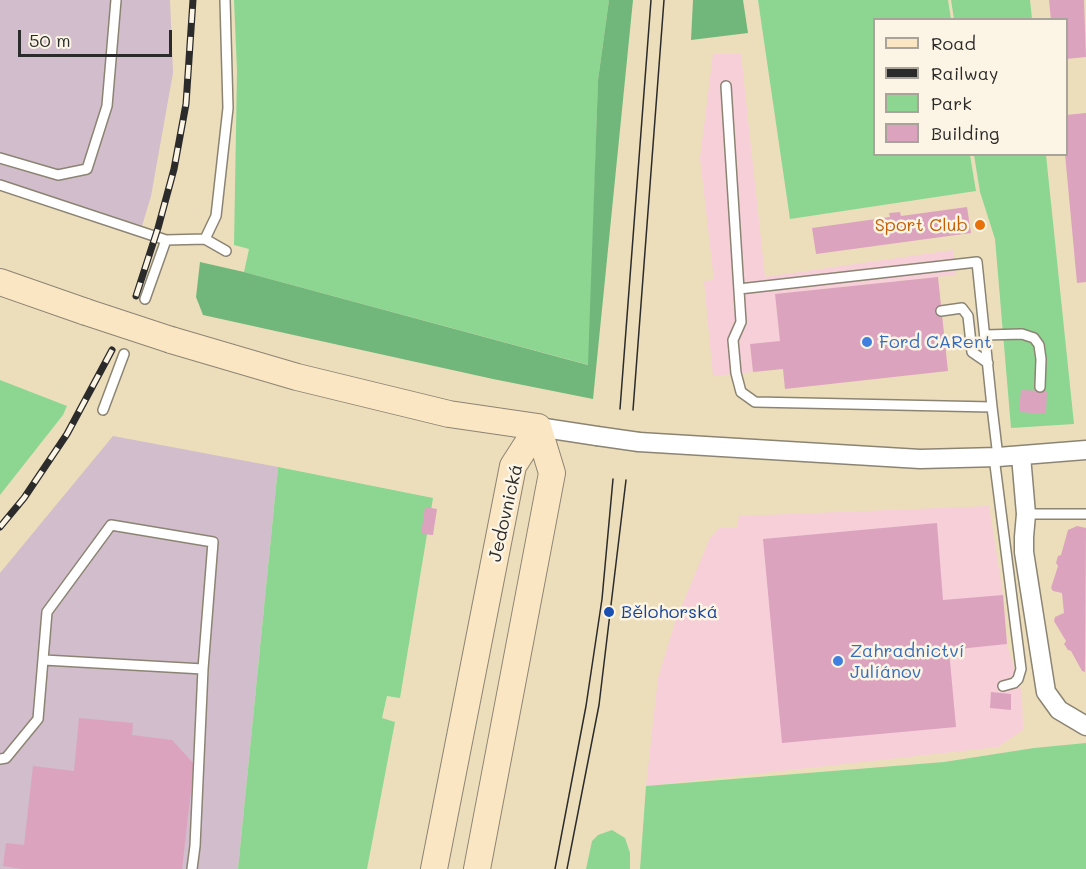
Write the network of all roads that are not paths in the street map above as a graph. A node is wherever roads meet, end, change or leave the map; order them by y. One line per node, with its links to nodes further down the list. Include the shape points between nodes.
1 (116, 0): 4 (lane, via 107,106 87,169 58,175)
2 (225, 0): 6 (lane, via 228,108 216,216)
3 (726, 86): 10 (lane)
4 (0, 158)
5 (0, 185): 7 (lane)
6 (205, 239): 7 (lane); 8 (lane)
7 (166, 240): 11 (lane)
8 (226, 251)
9 (0, 282): 19 (main road, bridge, via 171,340 297,377 449,414)
10 (739, 289): 13 (lane, via 977,262); 17 (lane, via 741,322 734,340 736,373 741,392 755,402)
11 (145, 299)
12 (941, 310): 15 (lane, via 962,308 968,315 972,352)
13 (985, 335): 15 (lane); 16 (lane, via 1022,334 1034,338 1041,359)
14 (124, 354): 18 (lane)
15 (988, 363): 17 (lane)
16 (1040, 387)
17 (992, 407): 22 (lane)
18 (103, 410)
19 (538, 427): 22 (street, bridge, via 639,442 897,458); 31 (main road, Jedovnická, via 513,466); 32 (main road, Jedovnická, via 552,474)
20 (1086, 450): 21 (street)
21 (1021, 456): 22 (street); 23 (street)
22 (996, 457): 27 (lane, via 1022,669 1014,683)
23 (1026, 514): 24 (lane); 28 (street, via 1024,552 1046,692 1059,710)
24 (1086, 514)
25 (44, 660): 26 (lane); 26 (lane, via 46,612 111,525 213,542); 29 (lane, via 38,719 6,758)
26 (203, 669): 30 (lane)
27 (1003, 686)
28 (1086, 726)
29 (0, 759)
30 (192, 869)
31 (434, 869)
32 (477, 869)

